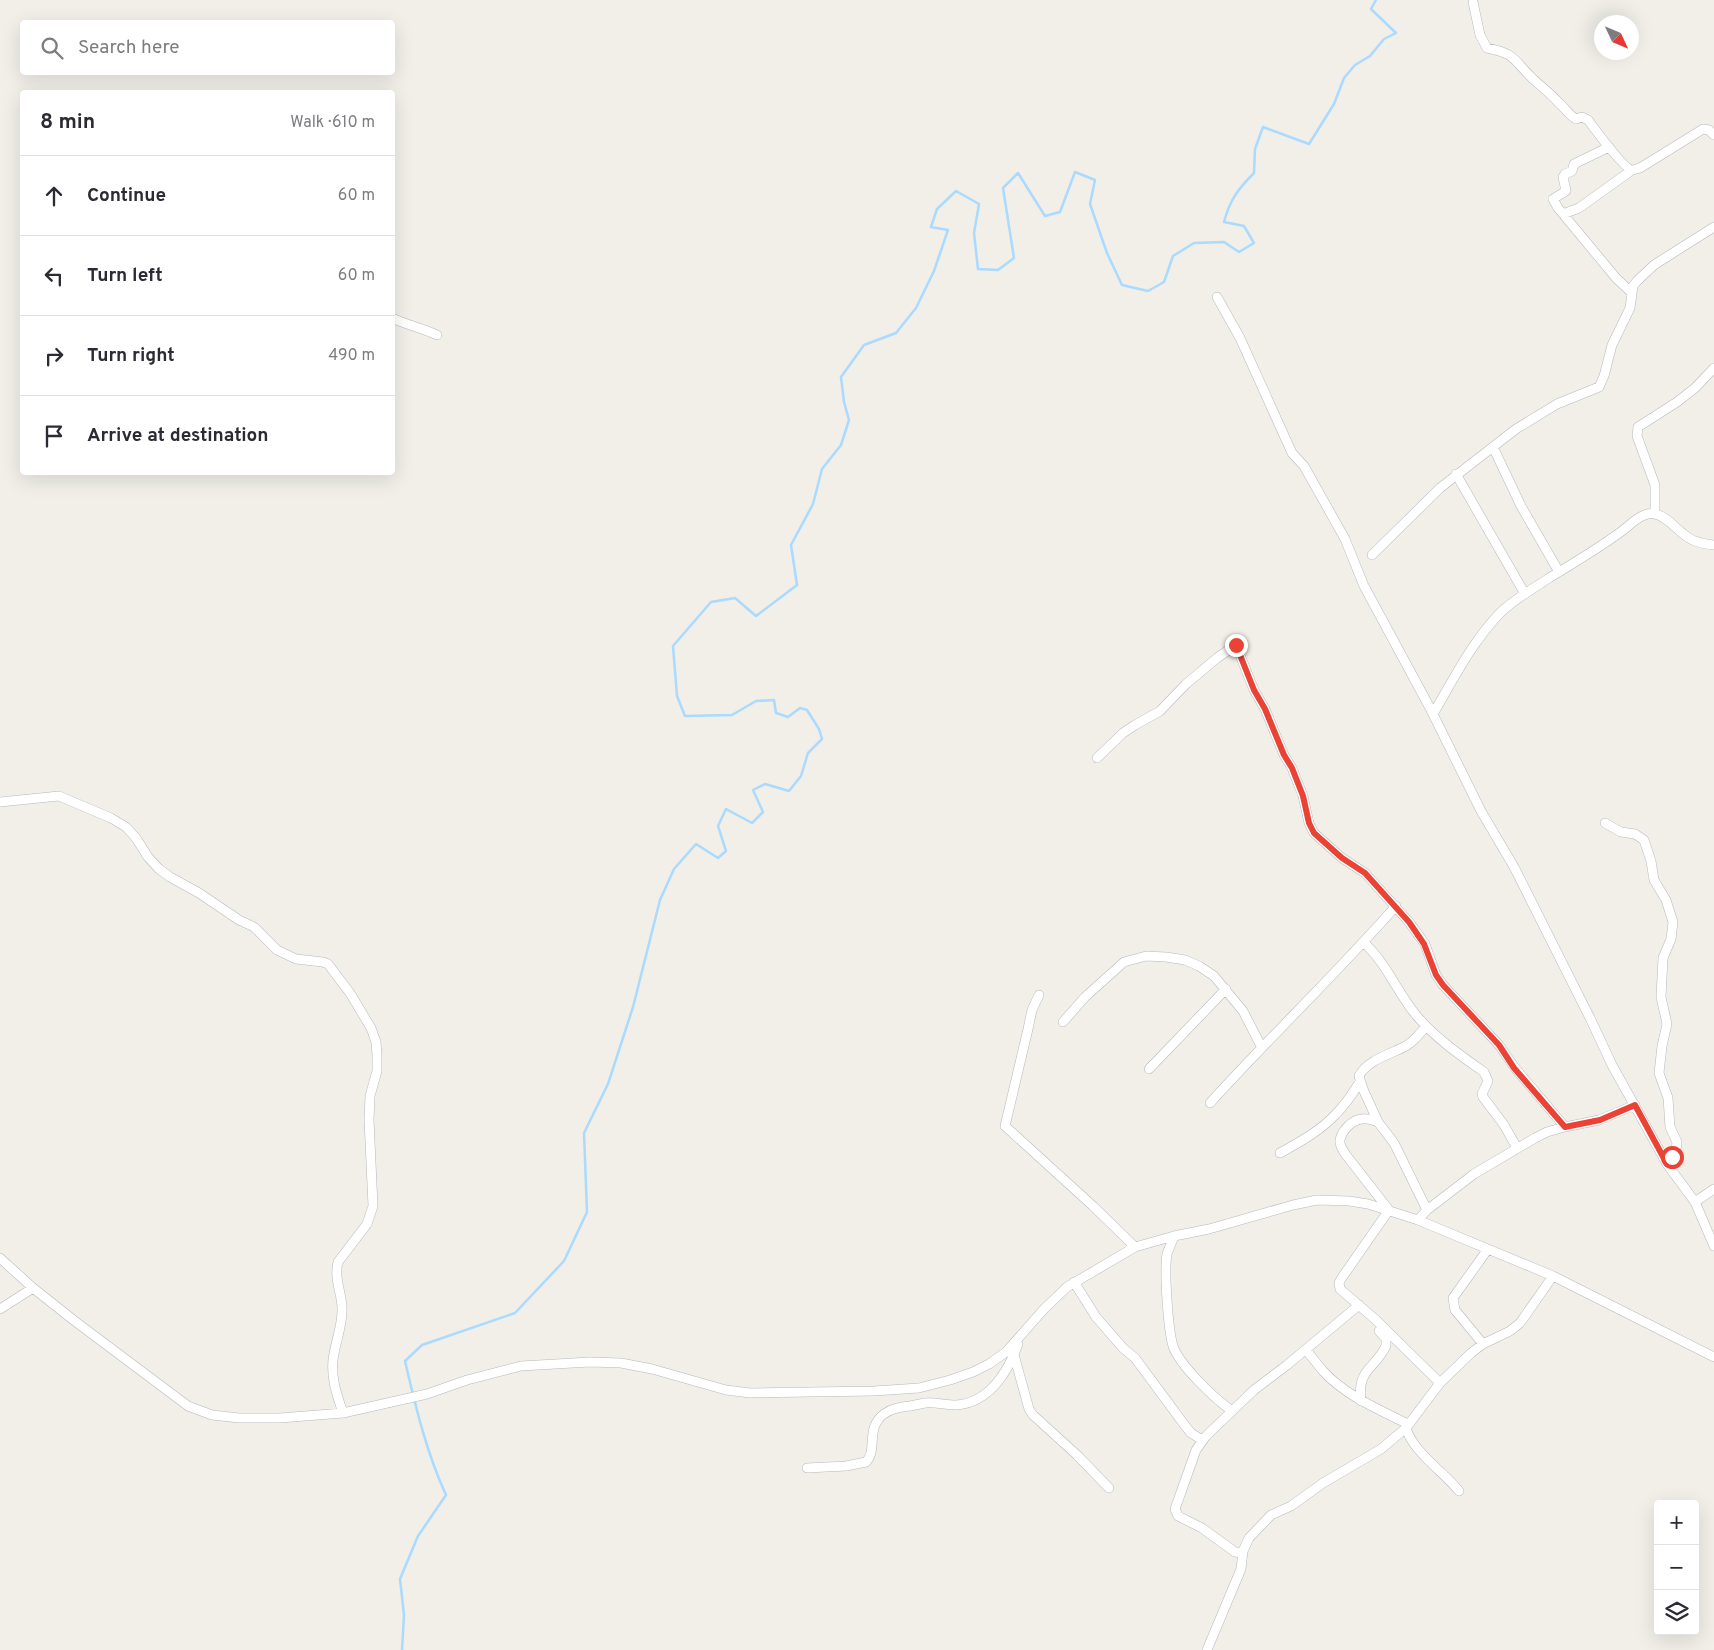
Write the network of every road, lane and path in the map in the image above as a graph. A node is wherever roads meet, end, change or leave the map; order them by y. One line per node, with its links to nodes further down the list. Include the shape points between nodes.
1 (1473, 2): 3 (street, via 1480,35 1487,48 1502,51 1517,60 1569,114 1576,119 1588,120)
2 (1714, 135): 4 (street, via 1703,129)
3 (1609, 147): 4 (street); 5 (street, via 1574,164 1572,171 1562,177 1566,191 1553,199)
4 (1632, 170): 5 (street, via 1579,208)
5 (1563, 214): 7 (street)
6 (1714, 227): 7 (street, via 1654,266 1636,281)
7 (1632, 293): 12 (street, via 1630,308 1612,345 1602,384 1542,413)
8 (1217, 296): 19 (street, via 1240,338 1292,453 1304,466 1345,539 1364,586)
9 (395, 320): 10 (street)
10 (437, 335)
11 (1714, 368): 14 (street, via 1696,388 1638,427 1637,436 1655,486)
12 (1493, 447): 13 (street); 17 (street, via 1521,506)
13 (1456, 474): 16 (street); 18 (street)
14 (1655, 514): 15 (street, via 1689,538); 17 (street, via 1644,515 1598,549)
15 (1714, 545)
16 (1372, 555)
17 (1559, 572): 18 (street)
18 (1525, 594): 19 (street, via 1484,632)
19 (1433, 714): 33 (street)
20 (1097, 758): 23 (street, via 1123,733 1160,711 1186,684 1236,645 1295,775 1314,833 1365,873)
21 (0, 802): 63 (street, via 59,796 111,818 136,838 159,869 254,927 277,950 296,959 328,964 371,1028 378,1055 369,1120 373,1206 367,1224 336,1268 342,1306 333,1360 334,1383)
22 (1605, 824): 38 (street, via 1644,840 1654,880 1674,922 1672,939 1663,958 1661,997 1667,1024 1660,1073 1668,1098 1670,1127 1677,1142)
23 (1396, 906): 24 (street); 35 (street, via 1424,944 1443,985 1499,1045 1514,1068)
24 (1363, 942): 28 (street); 29 (street)
25 (1226, 990): 27 (street, via 1214,976 1185,960 1146,956 1124,962); 29 (street, via 1243,1011); 30 (street)
26 (1039, 995): 46 (street, via 1032,1010 1005,1126 1100,1211)
27 (1063, 1022)
28 (1426, 1026): 31 (street, via 1411,1042 1365,1068 1359,1076); 36 (street, via 1484,1072 1488,1081 1483,1097)
29 (1261, 1046): 32 (street)
30 (1149, 1069)
31 (1360, 1082): 34 (street); 37 (street, via 1336,1114 1304,1139)
32 (1210, 1103)
33 (1635, 1105): 35 (street, via 1600,1120); 38 (street)
34 (1378, 1122): 41 (street, via 1360,1119 1346,1128 1340,1141 1346,1155); 42 (street, via 1394,1143)
35 (1565, 1127): 36 (street, via 1547,1132)
36 (1517, 1148): 42 (street, via 1474,1174)
37 (1280, 1152)
38 (1667, 1164): 40 (street)
39 (1714, 1189): 40 (street)
40 (1695, 1202): 45 (street)
41 (1389, 1210): 43 (street); 44 (street, via 1349,1201 1317,1200); 52 (street, via 1339,1283 1345,1295)
42 (1427, 1210): 43 (street)
43 (1418, 1220): 47 (street)
44 (1174, 1236): 46 (street); 62 (street, via 1167,1255 1166,1286 1173,1345 1194,1376)
45 (1714, 1246)
46 (1135, 1247): 50 (street)
47 (1488, 1249): 49 (street); 56 (street, via 1453,1298 1456,1310)
48 (0, 1258): 51 (street)
49 (1553, 1276): 56 (street, via 1520,1322 1510,1331); 59 (street)
50 (1074, 1282): 55 (street, via 1044,1309); 65 (street, via 1096,1317 1135,1358 1191,1433)
51 (33, 1288): 53 (street); 63 (street, via 188,1406 212,1415 246,1418)
52 (1359, 1305): 54 (street); 57 (street)
53 (0, 1309)
54 (1376, 1320): 60 (street); 61 (street, via 1376,1327 1386,1339 1386,1346 1364,1374 1360,1383)
55 (1019, 1339): 58 (street); 63 (street, via 1006,1352 973,1372 919,1388 750,1393 726,1390 628,1364 590,1362 522,1366 427,1394)
56 (1483, 1344): 60 (street)
57 (1306, 1350): 61 (street, via 1323,1371); 62 (street)
58 (1014, 1355): 66 (street, via 996,1384 970,1402 957,1405 926,1403 884,1414 872,1433 866,1462); 67 (street, via 1033,1415)
59 (1714, 1356)
60 (1440, 1383): 64 (street)
61 (1361, 1402): 64 (street)
62 (1232, 1411): 65 (street)
63 (343, 1413)
64 (1407, 1426): 68 (street, via 1428,1461); 69 (street, via 1381,1449 1291,1506 1271,1515 1249,1538)
65 (1202, 1440): 69 (street, via 1193,1456 1175,1509 1178,1516 1202,1528 1235,1552)
66 (807, 1468)
67 (1109, 1488)
68 (1459, 1491)
69 (1243, 1551): 70 (street, via 1241,1569)
70 (1207, 1650)

